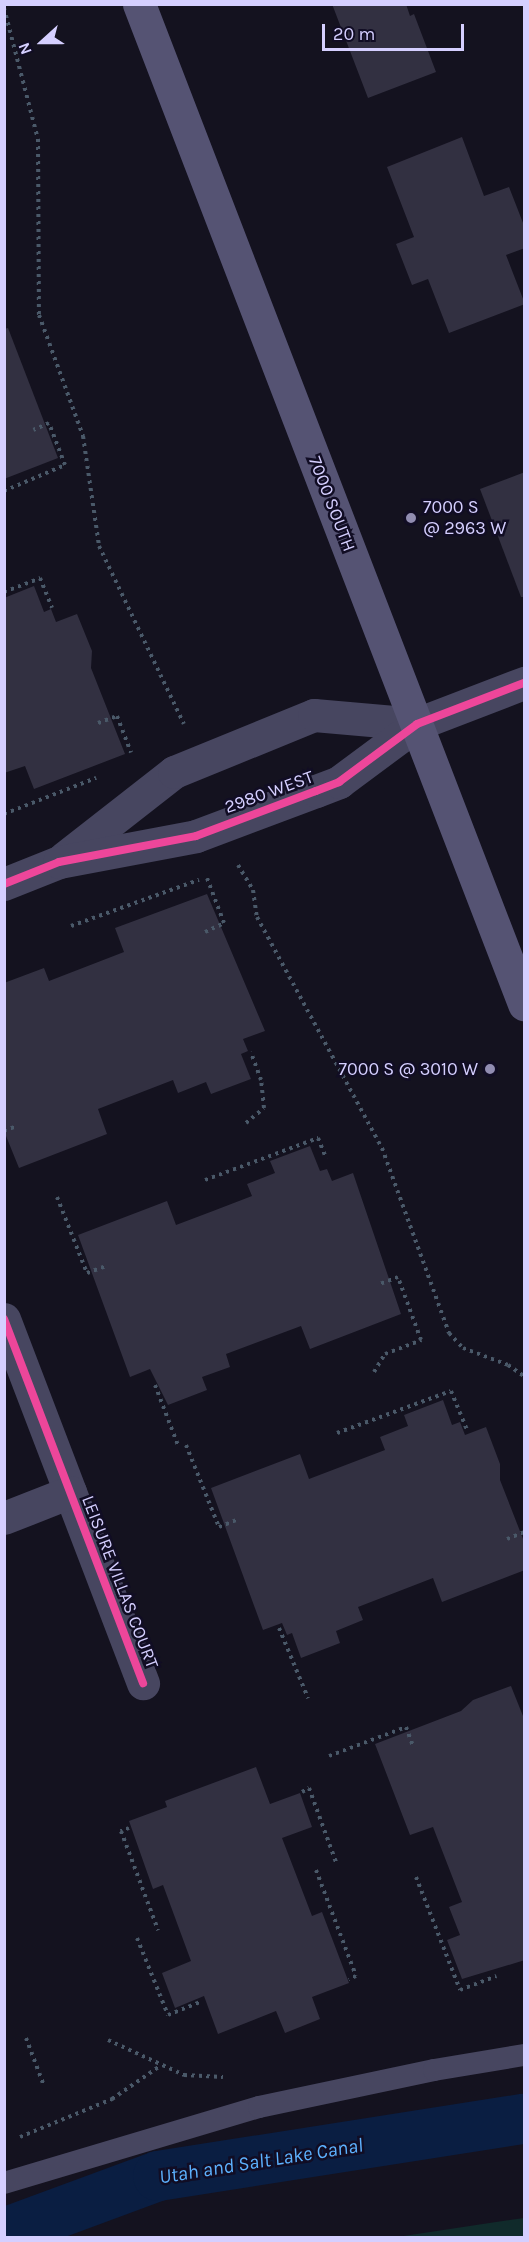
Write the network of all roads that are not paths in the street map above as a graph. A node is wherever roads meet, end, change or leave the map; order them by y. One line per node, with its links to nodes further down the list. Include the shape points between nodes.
1 (138, 4): 3 (main road, 7000 SOUTH)
2 (525, 683): 3 (street, 2980 WEST)
3 (417, 724): 4 (street, 2980 WEST, via 339,782 316,791 196,836); 4 (street, 2980 WEST, via 314,715 174,772); 6 (main road, 7000 SOUTH)
4 (59, 862): 5 (street, 2980 WEST)
5 (4, 884)
6 (525, 1004)
7 (4, 1319): 8 (street, LEISURE VILLAS COURT)
8 (70, 1492): 9 (street); 10 (street, LEISURE VILLAS COURT)
9 (4, 1518)
10 (143, 1683)
11 (525, 2055): 12 (lane, via 259,2107)
12 (4, 2184)

